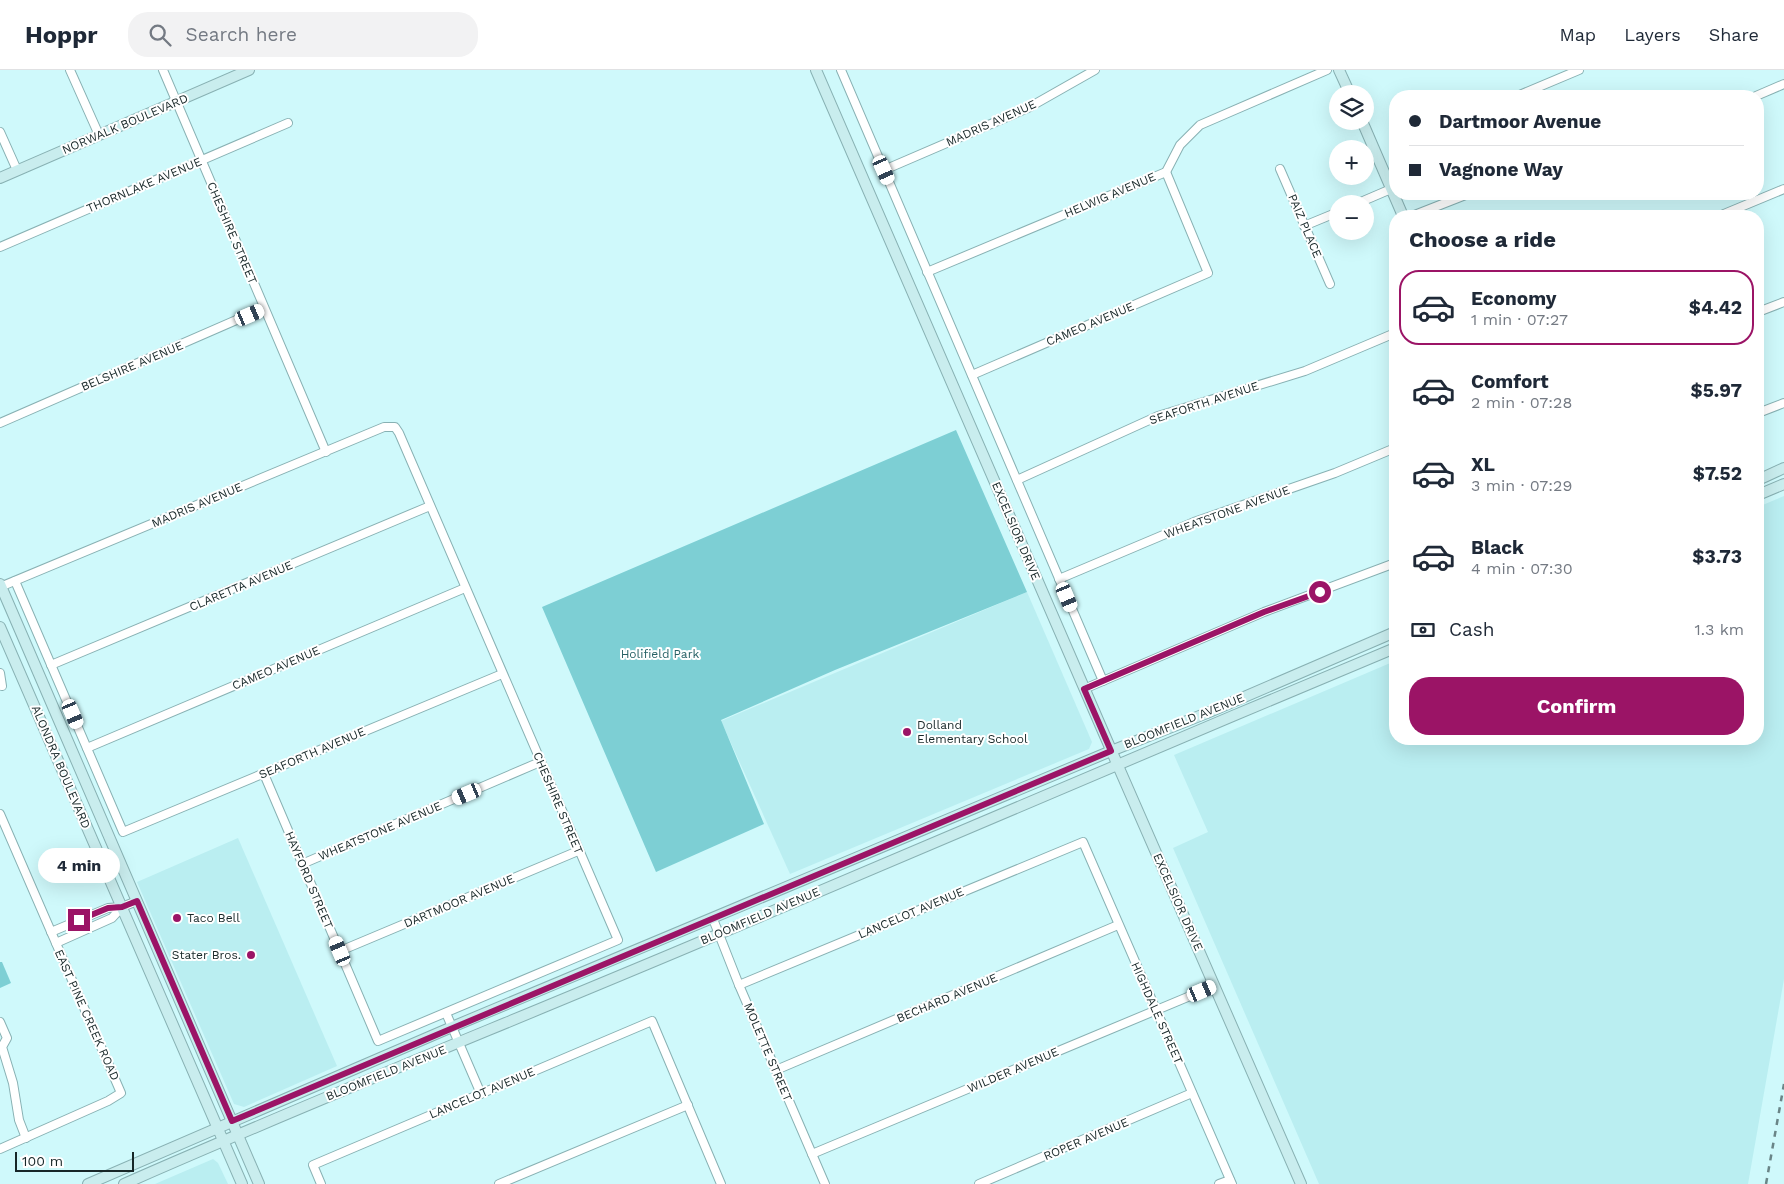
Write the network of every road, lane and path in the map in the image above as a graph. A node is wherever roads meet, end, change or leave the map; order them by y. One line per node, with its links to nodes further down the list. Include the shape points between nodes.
1 (70, 70): 18 (street)
2 (163, 70): 14 (street, CHESHIRE STREET)
3 (249, 70): 14 (main road, NORWALK BOULEVARD)
4 (816, 70): 69 (main road, EXCELSIOR DRIVE)
5 (841, 70): 22 (street, EXCELSIOR DRIVE)
6 (1095, 70): 22 (street, MADRIS AVENUE, via 1028,108)
7 (1327, 70): 23 (street, HELWIG AVENUE, via 1200,125 1180,145)
8 (1339, 70): 11 (main road)
9 (1579, 70): 12 (street)
10 (1784, 84): 13 (street)
11 (1346, 85)
12 (1531, 90)
13 (1764, 93)
14 (176, 102): 18 (main road, NORWALK BOULEVARD); 19 (street, CHESHIRE STREET)
15 (288, 123): 19 (street, THORNLAKE AVENUE)
16 (1366, 130): 25 (main road)
17 (0, 132): 21 (street)
18 (99, 135): 21 (main road, NORWALK BOULEVARD)
19 (201, 160): 36 (street, THORNLAKE AVENUE); 40 (street, CHESHIRE STREET)
20 (1280, 169): 35 (street, PAIZ PLACE)
21 (17, 170): 24 (main road, NORWALK BOULEVARD)
22 (884, 170): 37 (street, EXCELSIOR DRIVE)
23 (1166, 172): 37 (street, HELWIG AVENUE); 43 (street, CAMEO AVENUE, via 1208,273)
24 (0, 178)
25 (1389, 183)
26 (1389, 189): 28 (street)
27 (1784, 189): 29 (street)
28 (1374, 196)
29 (1764, 197)
30 (1453, 200): 32 (street)
31 (1758, 200): 33 (street)
32 (1427, 210)
33 (1734, 210)
34 (1329, 216): 35 (street)
35 (1304, 226): 38 (street, PAIZ PLACE)
36 (0, 246)
37 (927, 272): 43 (street, EXCELSIOR DRIVE)
38 (1330, 284)
39 (1784, 302): 41 (street)
40 (264, 308): 46 (street, BELSHIRE AVENUE); 49 (street, CHESHIRE STREET)
41 (1764, 310)
42 (1389, 336): 52 (street, SEAFORTH AVENUE, via 1305,371 1158,416)
43 (972, 375): 52 (street, EXCELSIOR DRIVE)
44 (1784, 403): 45 (street)
45 (1764, 411)
46 (0, 423)
47 (395, 427): 49 (street, MADRIS AVENUE, via 384,427); 55 (street, CHESHIRE STREET)
48 (1389, 451): 57 (street, WHEATSTONE AVENUE, via 1336,474 1194,522)
49 (326, 452): 58 (street, MADRIS AVENUE)
50 (1784, 468): 51 (main road)
51 (1764, 477)
52 (1017, 480): 57 (street, EXCELSIOR DRIVE)
53 (1784, 484): 54 (main road)
54 (1764, 492)
55 (430, 506): 60 (street, CHESHIRE STREET); 64 (street, CLARETTA AVENUE)
56 (1389, 565): 67 (street, via 1264,612)
57 (1059, 579): 67 (street, EXCELSIOR DRIVE)
58 (15, 581): 59 (street, MADRIS AVENUE); 64 (street)
59 (0, 586): 79 (main road, ALONDRA BOULEVARD)
60 (465, 588): 66 (street, CHESHIRE STREET); 70 (street, CAMEO AVENUE)
61 (0, 627): 80 (main road, ALONDRA BOULEVARD)
62 (1389, 635): 71 (main road, BLOOMFIELD AVENUE)
63 (1389, 651): 73 (main road, BLOOMFIELD AVENUE)
64 (51, 665): 70 (street)
65 (0, 673): 68 (street)
66 (502, 674): 72 (street, CHESHIRE STREET); 74 (street, SEAFORTH AVENUE)
67 (1103, 681): 69 (street)
68 (2, 686)
69 (1084, 689): 71 (main road, EXCELSIOR DRIVE)
70 (87, 748): 74 (street, SEAFORTH AVENUE, via 123,832)
71 (1111, 751): 73 (main road, EXCELSIOR DRIVE); 81 (main road, BLOOMFIELD AVENUE)
72 (540, 762): 77 (street, CHESHIRE STREET); 78 (street, WHEATSTONE AVENUE)
73 (1117, 764): 83 (main road, BLOOMFIELD AVENUE); 87 (main road, EXCELSIOR DRIVE)
74 (264, 774): 78 (street, HAYFORD STREET)
75 (0, 814): 84 (street, EAST PINE CREEK ROAD)
76 (1083, 842): 82 (street, HIGHDALE STREET); 86 (street, LANCELOT AVENUE)
77 (578, 850): 85 (street, DARTMOOR AVENUE); 91 (street, CHESHIRE STREET, via 618,940)
78 (302, 864): 85 (street, HAYFORD STREET)
79 (137, 901): 80 (street); 88 (main road, ALONDRA BOULEVARD)
80 (122, 907): 84 (street, via 108,908); 84 (street, via 112,918); 89 (main road, ALONDRA BOULEVARD)
81 (712, 919): 83 (street, MOLETTE STREET); 93 (main road, BLOOMFIELD AVENUE)
82 (1118, 925): 90 (street, HIGHDALE STREET); 97 (street, BECHARD AVENUE)
83 (719, 934): 86 (street, MOLETTE STREET); 95 (main road, BLOOMFIELD AVENUE)
84 (53, 938): 106 (street, EAST PINE CREEK ROAD, via 121,1093)
85 (340, 951): 94 (street, HAYFORD STREET)
86 (739, 985): 97 (street, MOLETTE STREET)
87 (1214, 986): 90 (street, WILDER AVENUE); 121 (main road, EXCELSIOR DRIVE)
88 (177, 993): 89 (main road); 103 (main road, ALONDRA BOULEVARD)
89 (162, 1000): 104 (main road, ALONDRA BOULEVARD)
90 (1157, 1010): 100 (street, HIGHDALE STREET); 109 (street, WILDER AVENUE)
91 (446, 1013): 93 (street); 94 (street, CHESHIRE STREET)
92 (0, 1022): 96 (street, via 7,1038)
93 (452, 1027): 95 (street); 98 (main road, BLOOMFIELD AVENUE)
94 (378, 1041)
95 (458, 1042): 99 (main road, BLOOMFIELD AVENUE); 101 (street)
96 (1, 1046): 106 (street)
97 (776, 1070): 109 (street, MOLETTE STREET)
98 (335, 1077): 99 (main road); 103 (main road, BLOOMFIELD AVENUE)
99 (341, 1091): 105 (main road, BLOOMFIELD AVENUE)
100 (1192, 1093): 110 (street, HIGHDALE STREET); 119 (street, ROPER AVENUE)
101 (481, 1094): 102 (street, LANCELOT AVENUE, via 652,1021); 115 (street, LANCELOT AVENUE, via 313,1165)
102 (688, 1105): 116 (street); 117 (street)
103 (232, 1121): 104 (main road, BLOOMFIELD AVENUE); 105 (main road, ALONDRA BOULEVARD)
104 (217, 1127): 107 (main road, ALONDRA BOULEVARD); 111 (main road, BLOOMFIELD AVENUE)
105 (238, 1134): 107 (main road, BLOOMFIELD AVENUE); 114 (main road, ALONDRA BOULEVARD)
106 (26, 1138): 108 (street)
107 (223, 1141): 112 (main road, BLOOMFIELD AVENUE); 113 (main road, ALONDRA BOULEVARD)
108 (0, 1149)
109 (812, 1154): 118 (street, MOLETTE STREET)
110 (1231, 1182): 120 (street)
111 (88, 1184)
112 (124, 1184)
113 (242, 1184)
114 (259, 1184)
115 (321, 1184)
116 (499, 1184)
117 (721, 1184)
118 (825, 1184)
119 (979, 1184)
120 (1219, 1184)
121 (1301, 1184)

